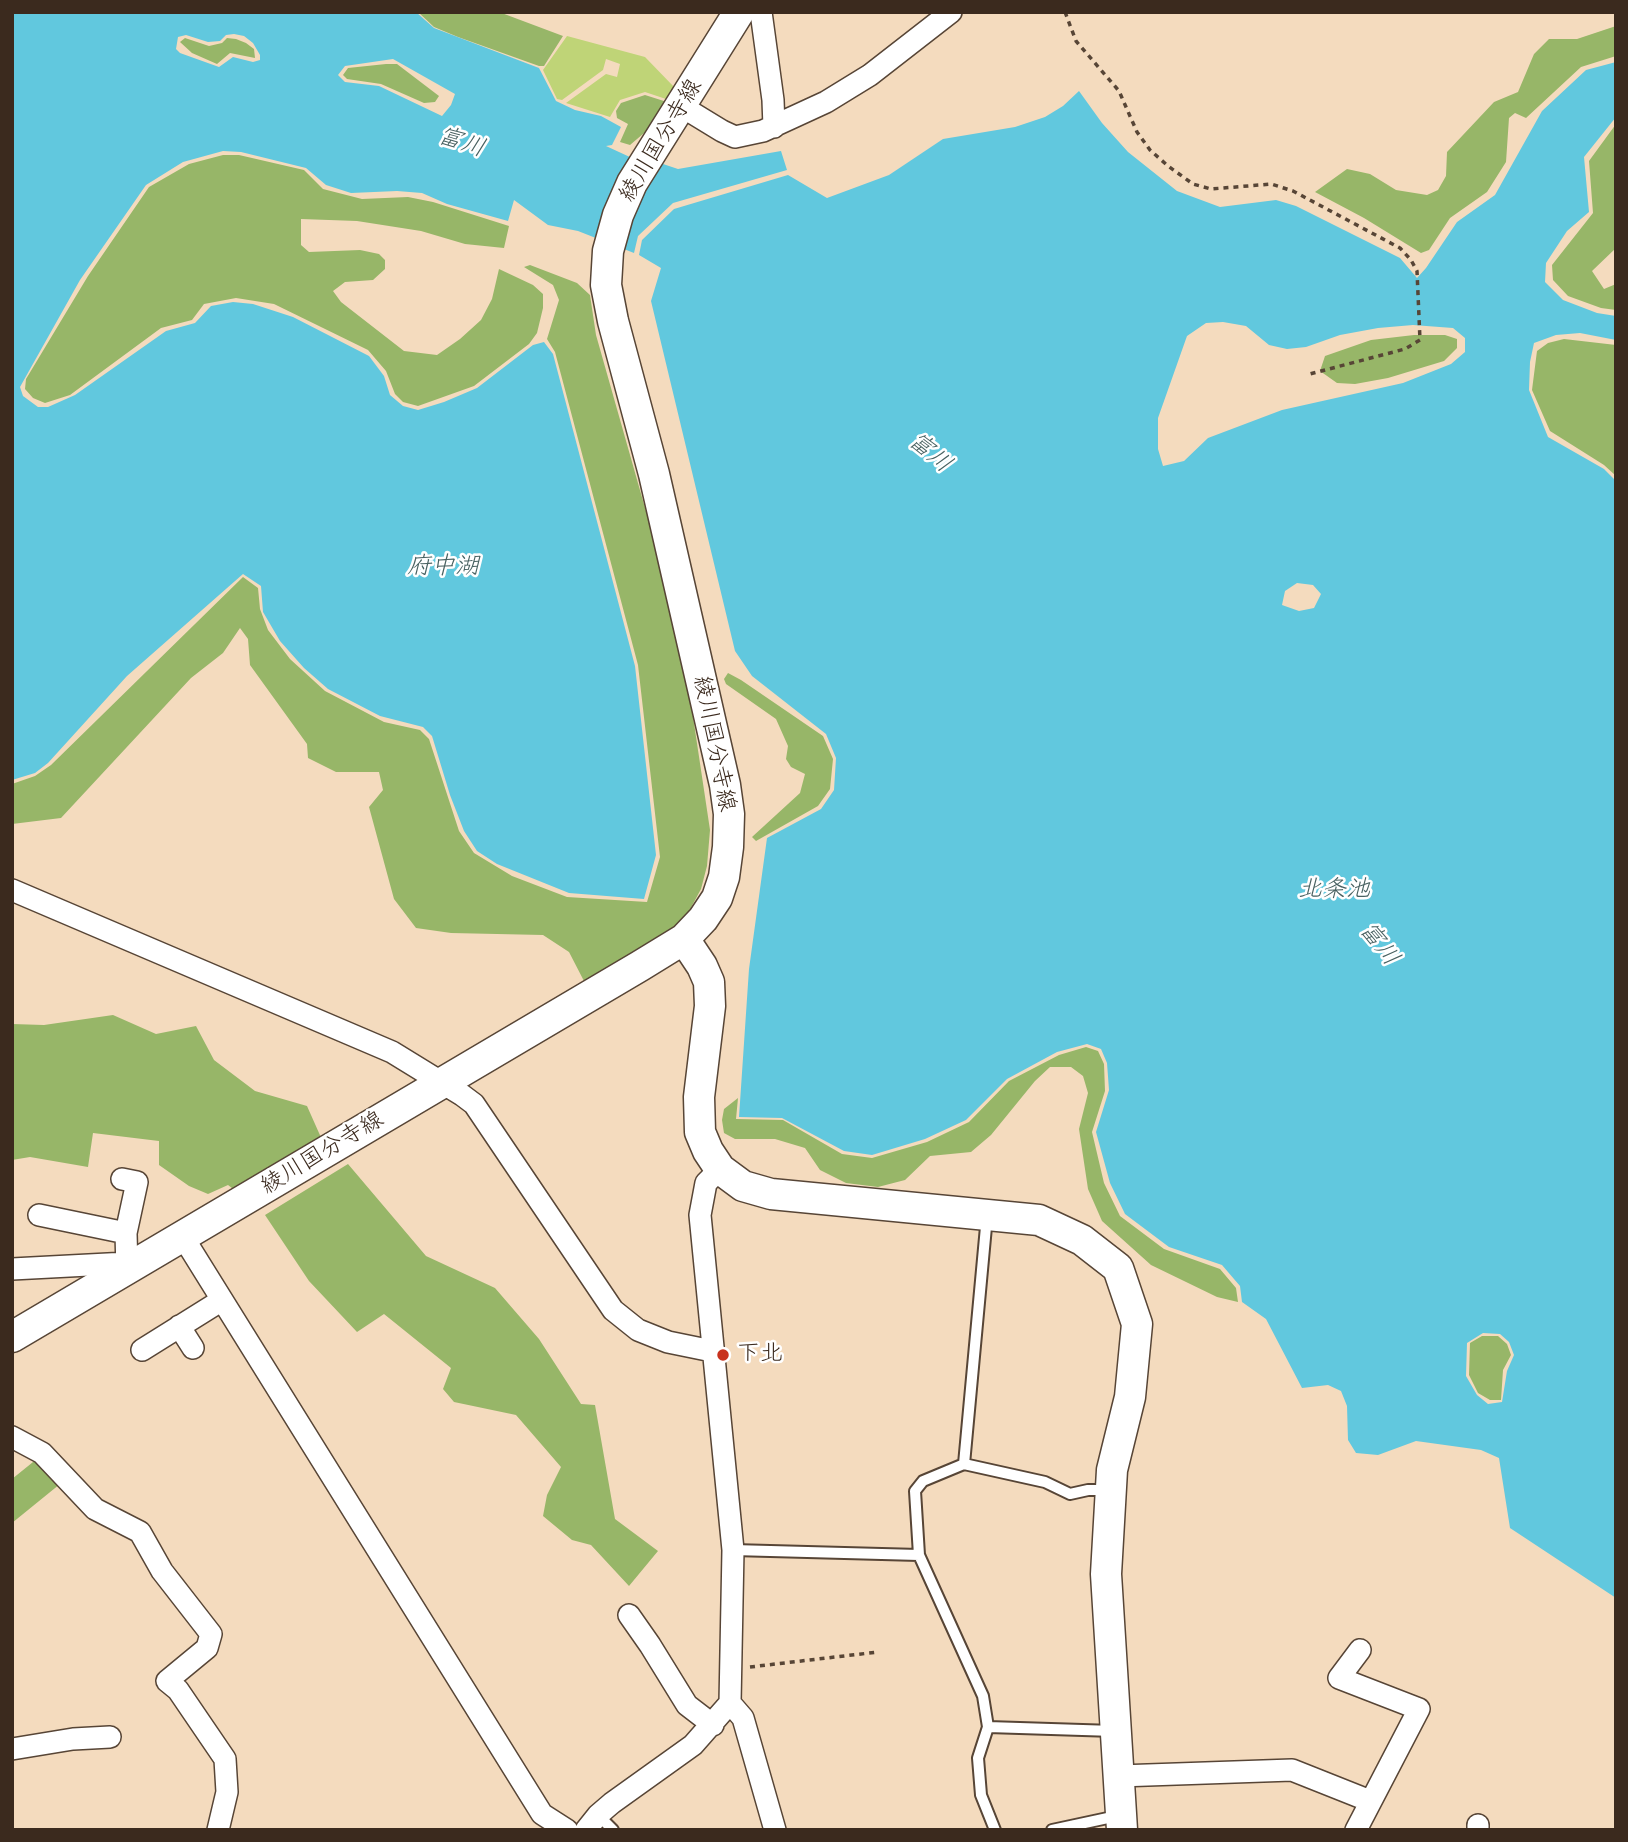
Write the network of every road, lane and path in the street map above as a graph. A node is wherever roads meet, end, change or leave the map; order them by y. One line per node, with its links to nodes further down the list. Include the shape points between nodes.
1 (739, 12): 5 (main road, 綾川国分寺線)
2 (761, 12): 6 (street)
3 (951, 12): 6 (street, via 870,75 826,103)
4 (1065, 12): 7 (path, via 1076,41 1119,91 1150,150 1193,184 1211,188 1271,184 1293,191 1400,248 1411,260 1418,276 1420,340 1405,349)
5 (681, 106): 6 (street, via 735,137); 9 (main road, 綾川国分寺線, via 632,183 618,215 608,251 606,285 654,474 729,814 724,877 717,898)
6 (774, 127)
7 (1306, 375)
8 (12, 890): 10 (street, via 392,1052)
9 (684, 939): 10 (main road, 綾川国分寺線); 11 (main road, via 709,982 700,1132)
10 (442, 1084): 16 (main road, 綾川国分寺線); 24 (street, via 474,1104 613,1310 638,1330)
11 (720, 1169): 13 (main road, via 743,1186 771,1194); 24 (street, via 706,1183 700,1215)
12 (122, 1179): 15 (street, via 137,1182)
13 (987, 1214): 26 (lane); 27 (main road, via 1039,1220 1083,1240 1118,1268 1138,1324 1130,1396)
14 (39, 1215): 15 (street)
15 (126, 1233): 17 (street)
16 (183, 1237): 17 (main road, 綾川国分寺線); 19 (street)
17 (127, 1266): 18 (street); 21 (main road, 綾川国分寺線)
18 (12, 1269)
19 (222, 1300): 20 (street); 45 (street, via 542,1814)
20 (180, 1326): 22 (street); 23 (street)
21 (12, 1337)
22 (193, 1348)
23 (142, 1350)
24 (712, 1351): 28 (street)
25 (12, 1437): 44 (street, via 42,1453 95,1509 140,1532 162,1572 211,1634 206,1648 167,1681 225,1759 227,1792)
26 (964, 1464): 27 (lane, via 1045,1482 1070,1494); 29 (lane, via 923,1481 915,1491)
27 (1111, 1490): 37 (main road, via 1106,1574)
28 (733, 1550): 29 (lane); 33 (street)
29 (919, 1555): 36 (lane, via 983,1696)
30 (629, 1615): 35 (street, via 687,1705)
31 (1360, 1650): 41 (street, via 1339,1678 1419,1709)
32 (878, 1652): 33 (path)
33 (731, 1669): 34 (street)
34 (730, 1703): 35 (street); 46 (street, via 743,1718)
35 (713, 1725): 43 (street)
36 (988, 1727): 37 (lane); 47 (lane, via 978,1758 981,1795)
37 (1116, 1731): 40 (main road)
38 (110, 1737): 39 (street)
39 (12, 1749)
40 (1119, 1776): 41 (street, via 1292,1770); 42 (main road)
41 (1370, 1801): 49 (street)
42 (1121, 1823): 48 (lane)
43 (599, 1825)
44 (218, 1830)
45 (567, 1830)
46 (775, 1830)
47 (995, 1830)
48 (1052, 1830)
49 (1356, 1830)

